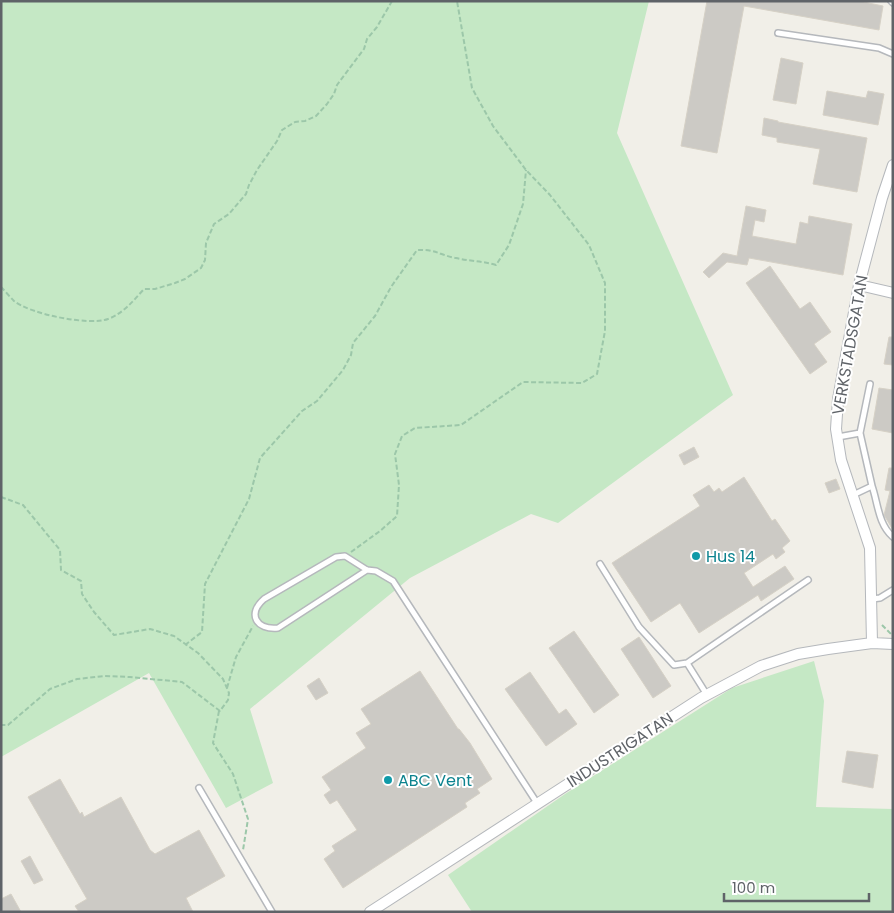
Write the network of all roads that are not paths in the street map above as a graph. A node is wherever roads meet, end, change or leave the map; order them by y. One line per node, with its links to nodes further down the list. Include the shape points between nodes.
1 (778, 33): 2 (lane, via 879,48)
2 (893, 54)
3 (893, 166): 4 (street, VERKSTADSGATAN)
4 (859, 286): 5 (street); 8 (street, VERKSTADSGATAN, via 838,399)
5 (893, 293)
6 (870, 384): 7 (lane)
7 (860, 433): 8 (lane); 9 (lane)
8 (838, 437): 10 (street, VERKSTADSGATAN, via 841,460)
9 (872, 486): 10 (lane); 11 (lane, via 882,524)
10 (853, 495): 16 (street, VERKSTADSGATAN, via 870,548)
11 (893, 537)
12 (600, 564): 19 (lane, via 639,627 674,665)
13 (367, 570): 13 (lane, via 345,556 336,557 264,599 256,606 257,620 261,626 278,628); 22 (lane, via 376,571 393,581)
14 (808, 580): 19 (lane)
15 (893, 590): 16 (lane)
16 (872, 599): 17 (street, VERKSTADSGATAN)
17 (872, 643): 18 (street, INDUSTRIGATAN); 20 (street, INDUSTRIGATAN, via 798,654 761,666)
18 (893, 644)
19 (686, 664): 20 (lane)
20 (706, 695): 22 (street, INDUSTRIGATAN)
21 (199, 788): 23 (lane)
22 (537, 803): 24 (street, INDUSTRIGATAN)
23 (272, 912)
24 (370, 912)

